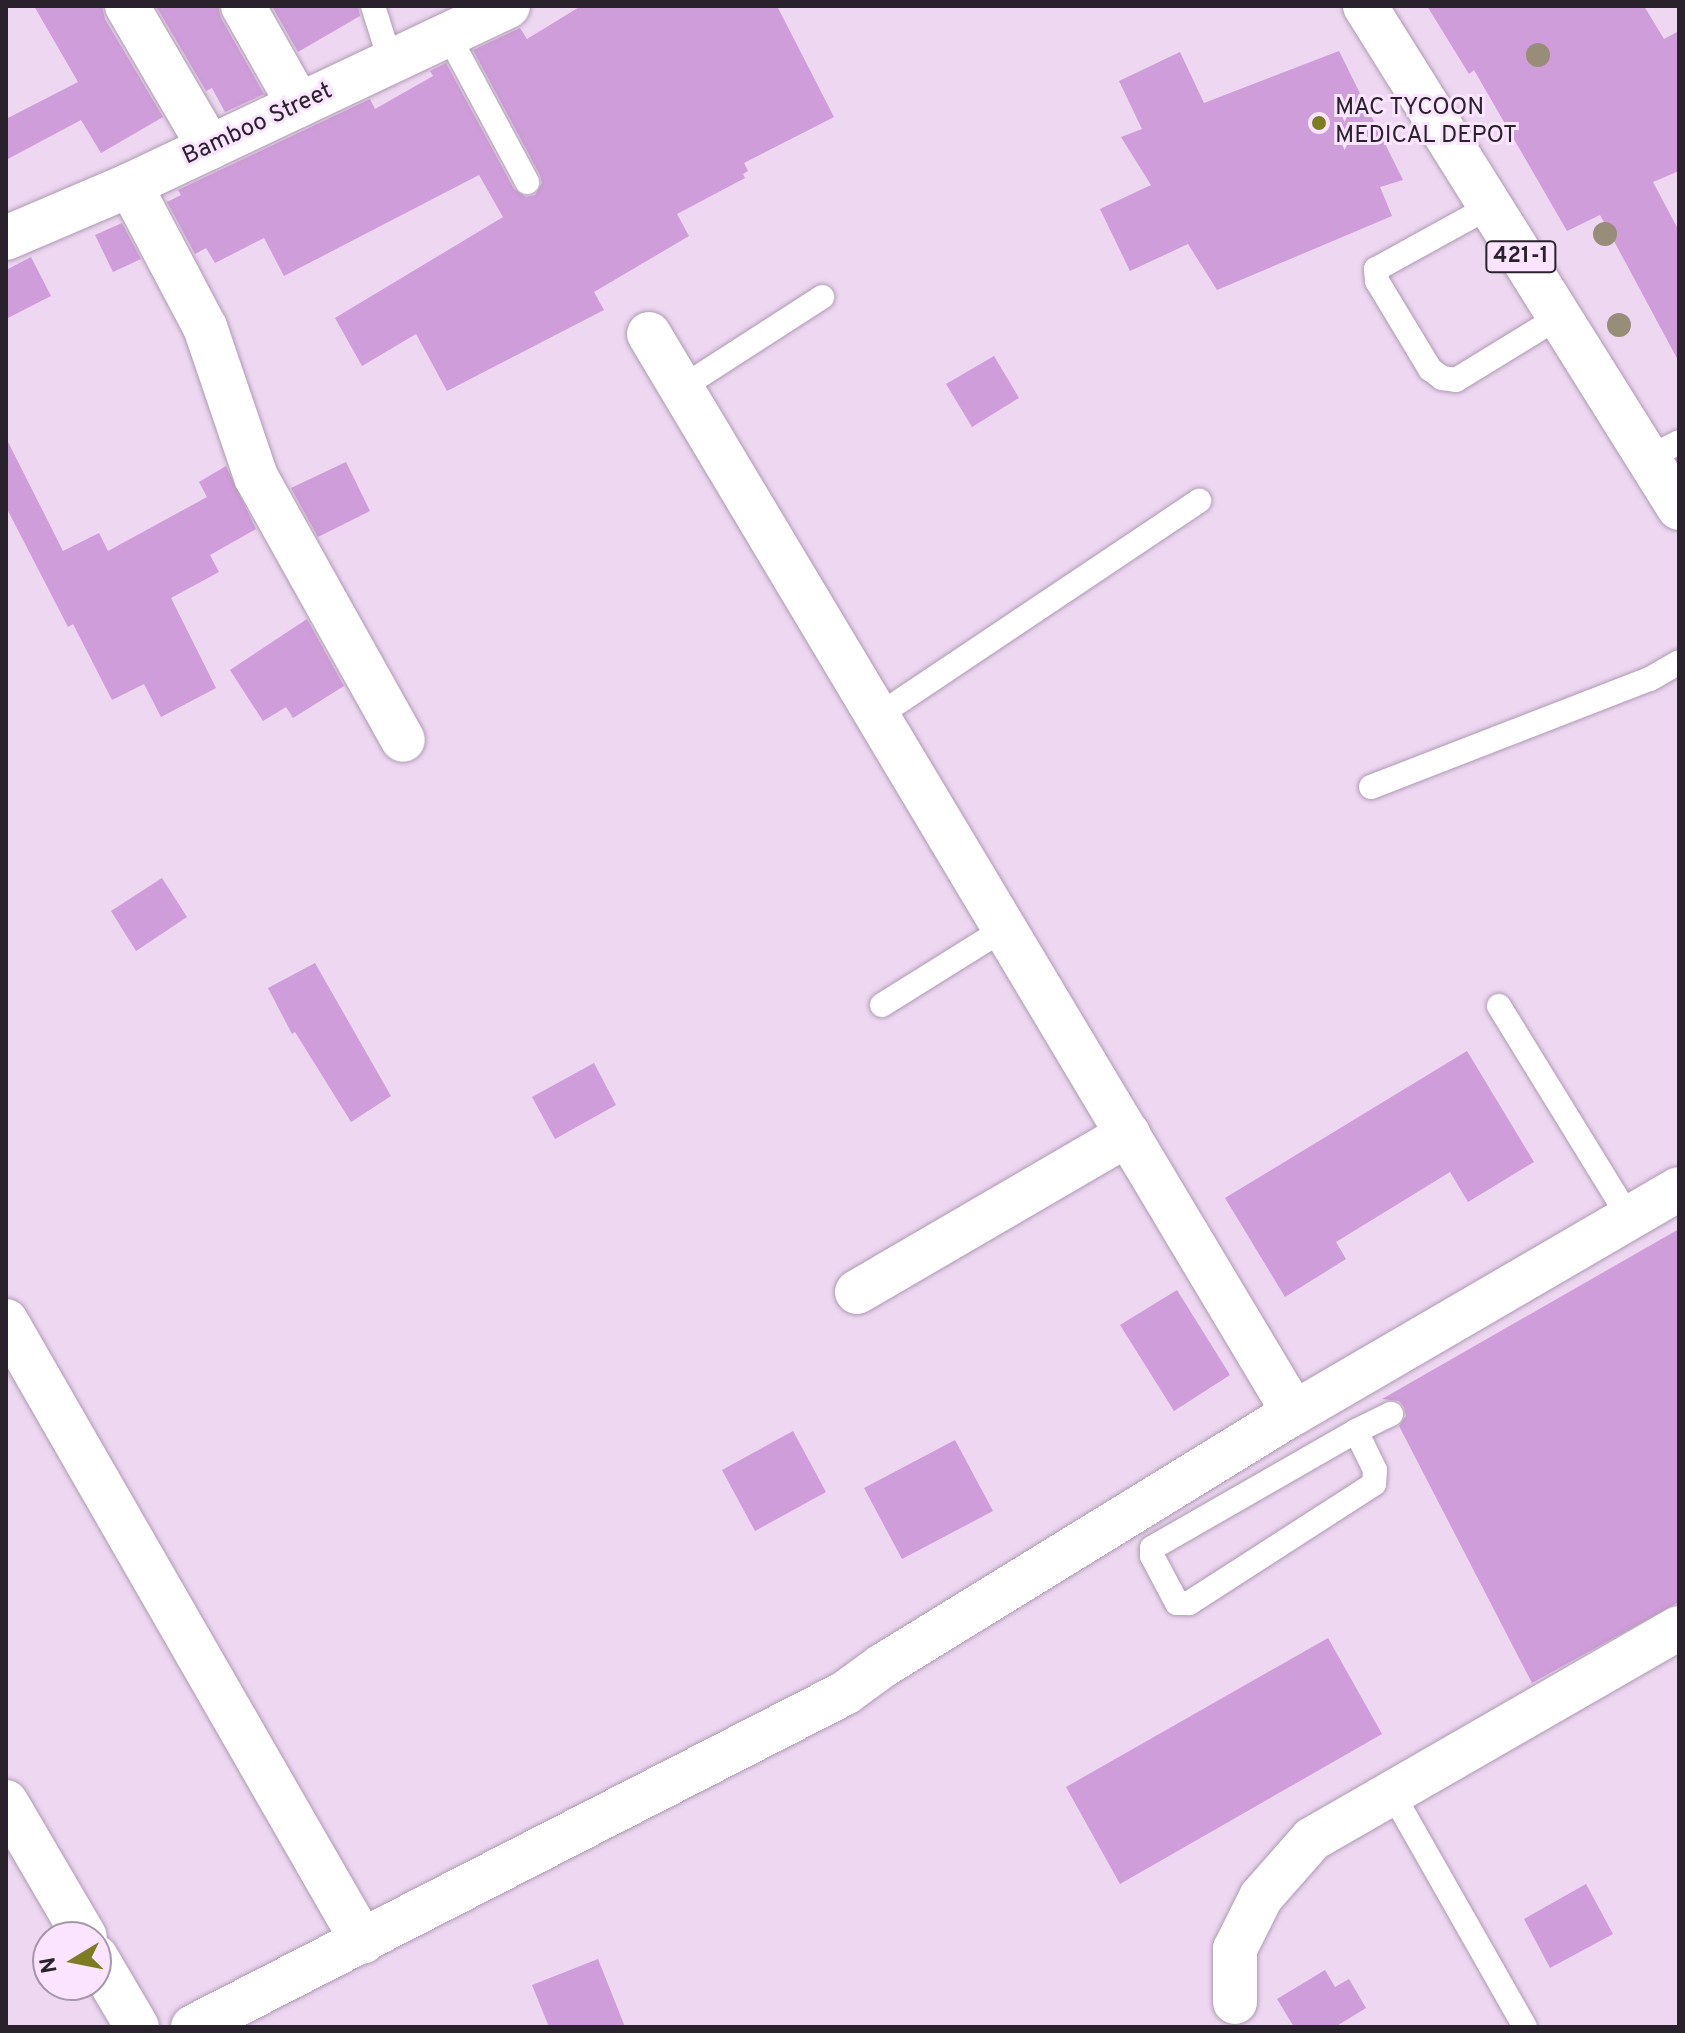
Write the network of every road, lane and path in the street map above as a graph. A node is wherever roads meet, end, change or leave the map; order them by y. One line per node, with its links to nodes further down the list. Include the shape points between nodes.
1 (127, 6): 9 (street)
2 (243, 6): 8 (street)
3 (373, 6): 7 (lane)
4 (508, 6): 6 (street, Bamboo Street)
5 (1365, 6): 12 (street, 421-1)
6 (448, 35): 7 (street, Bamboo Street); 10 (lane)
7 (391, 63): 8 (street, Bamboo Street)
8 (299, 105): 9 (street, Bamboo Street)
9 (210, 148): 11 (street, Bamboo Street)
10 (527, 182)
11 (130, 185): 13 (street, Bamboo Street); 23 (street, via 205,327 256,477)
12 (1489, 207): 15 (street, 421-1); 15 (lane, via 1376,269 1377,281 1430,369 1456,380)
13 (6, 238)
14 (822, 297): 17 (lane)
15 (1559, 317): 18 (street, 421-1)
16 (649, 334): 17 (street)
17 (681, 388): 22 (street)
18 (1662, 450): 20 (street, 421-1)
19 (1199, 501): 22 (lane)
20 (1679, 508)
21 (1679, 662): 24 (lane, via 1650,679)
22 (876, 717): 25 (street)
23 (403, 740)
24 (1371, 787)
25 (1005, 928): 26 (lane); 28 (street)
26 (882, 1005)
27 (1499, 1006): 30 (lane)
28 (1128, 1134): 31 (street); 33 (street)
29 (1679, 1189): 30 (street)
30 (1628, 1216): 33 (street)
31 (857, 1292)
32 (6, 1321): 40 (street)
33 (1294, 1413): 40 (street, via 845,1693)
34 (1391, 1414): 35 (lane)
35 (1356, 1431): 35 (lane, via 1375,1470 1374,1484 1189,1603 1177,1603 1152,1548)
36 (1679, 1628): 37 (street)
37 (1391, 1791): 42 (street, via 1312,1839 1261,1897 1235,1949); 45 (lane)
38 (6, 1802): 39 (street)
39 (76, 1921)
40 (363, 1942): 44 (street)
41 (112, 1984): 43 (street)
42 (1235, 2002)
43 (137, 2027)
44 (193, 2027)
45 (1525, 2027)

